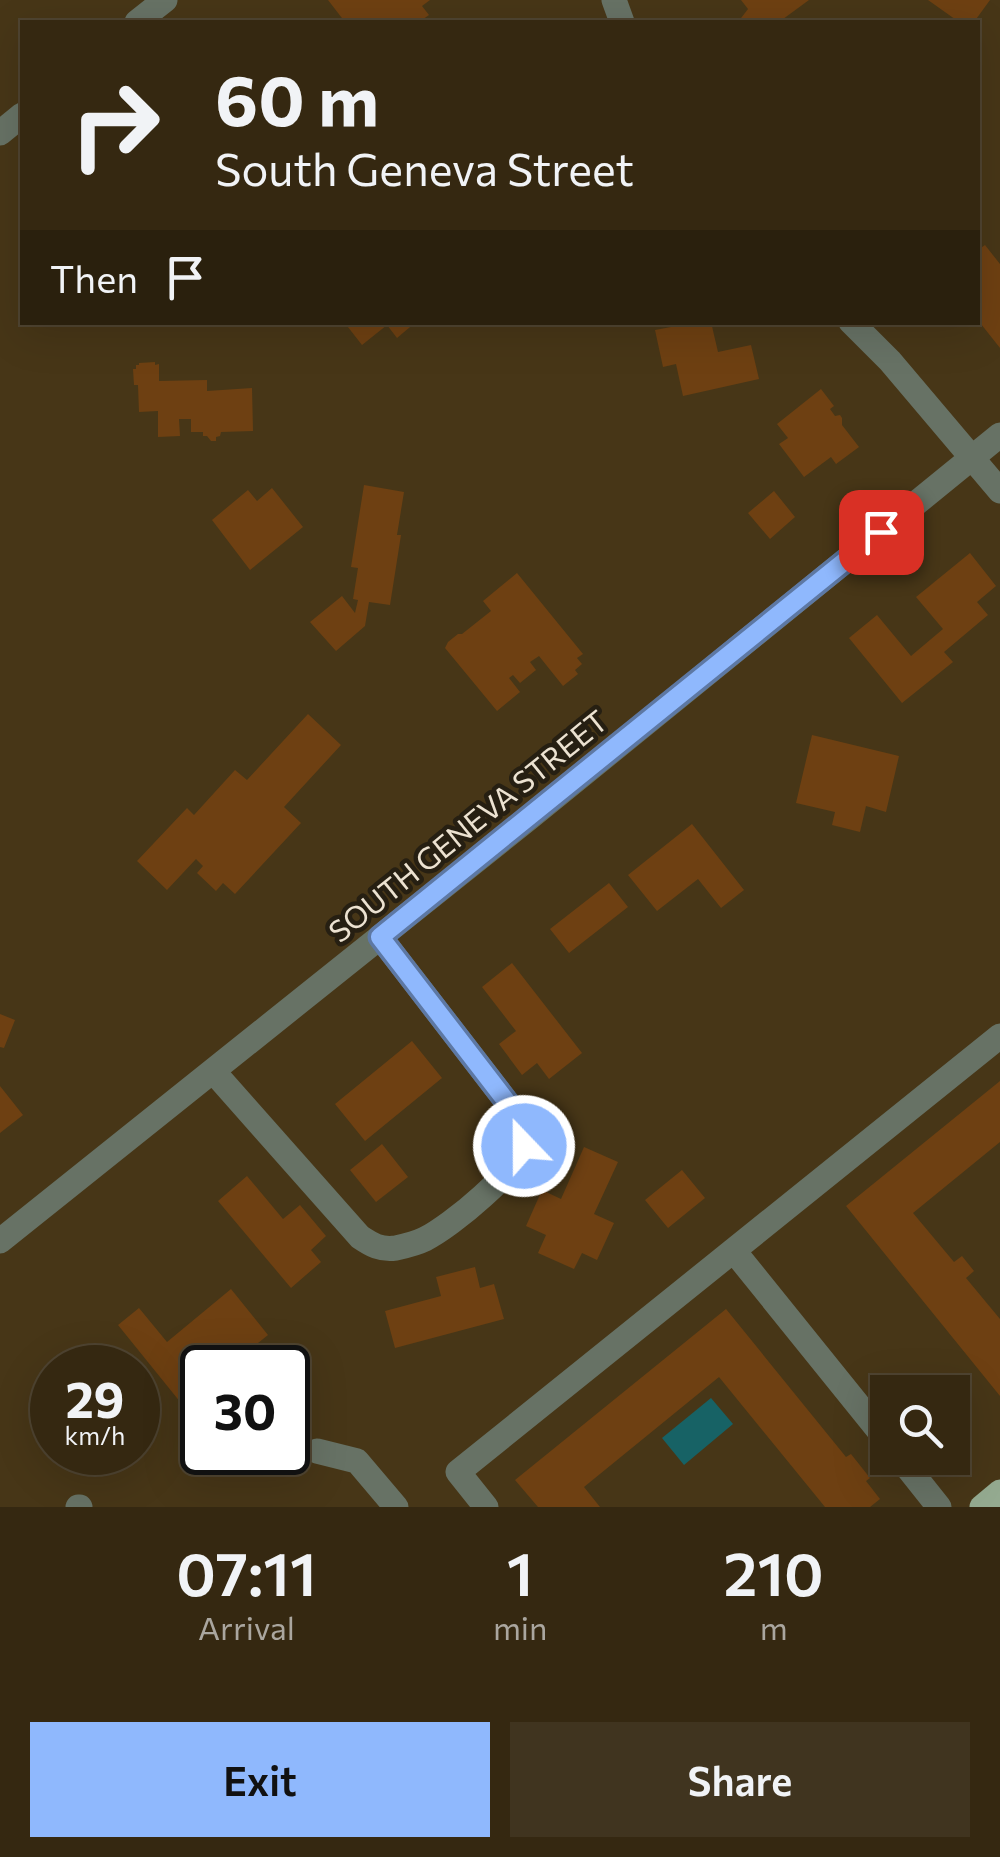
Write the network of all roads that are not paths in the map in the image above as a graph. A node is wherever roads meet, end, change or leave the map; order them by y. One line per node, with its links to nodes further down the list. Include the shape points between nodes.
1 (164, 0): 2 (street)
2 (139, 20)
3 (20, 118): 4 (street)
4 (0, 134)
5 (854, 325): 7 (street)
6 (1000, 435): 7 (street, SOUTH GENEVA STREET)
7 (972, 458): 8 (street); 9 (street, SOUTH GENEVA STREET)
8 (1000, 490)
9 (380, 937): 11 (street, SOUTH GENEVA STREET); 11 (street, via 520,1119 524,1146 502,1178 462,1214 425,1239 377,1248)
10 (1000, 1036): 13 (street)
11 (213, 1071): 12 (street, SOUTH GENEVA STREET)
12 (0, 1241)
13 (734, 1251): 14 (street); 19 (street, via 458,1472)
14 (870, 1420)
15 (316, 1451): 18 (street, via 357,1461)
16 (914, 1475): 20 (street)
17 (1000, 1492): 21 (main road)
18 (396, 1507)
19 (486, 1507)
20 (940, 1507)
21 (982, 1507)

